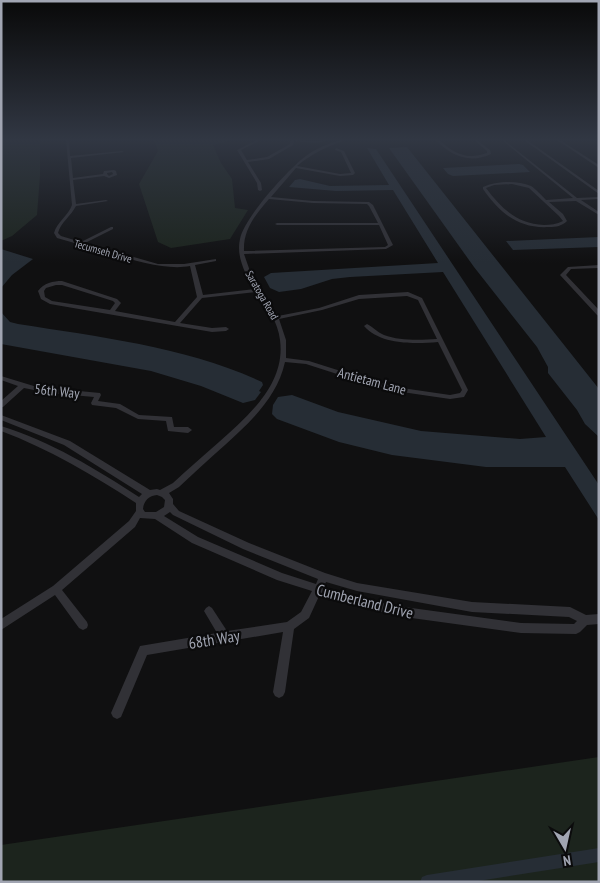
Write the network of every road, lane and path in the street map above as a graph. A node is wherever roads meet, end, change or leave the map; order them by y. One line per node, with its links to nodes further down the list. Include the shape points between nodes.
1 (71, 181): 13 (street)
2 (258, 181): 6 (street)
3 (282, 181): 8 (street, Saratoga Road)
4 (554, 181): 11 (street)
5 (583, 181): 7 (street)
6 (260, 190)
7 (599, 193)
8 (268, 198): 16 (street, via 365,203 371,205); 19 (street, Saratoga Road, via 245,228)
9 (599, 199): 11 (street)
10 (106, 201): 13 (street)
11 (578, 201): 12 (street); 14 (street)
12 (546, 202): 12 (street, via 530,187 518,183 493,184 484,188 514,220 526,225 556,225 565,221)
13 (74, 205): 18 (street, Tecumseh Drive, via 72,212 56,229 56,234)
14 (599, 214)
15 (277, 224): 16 (street)
16 (381, 224): 19 (street, via 391,244 386,248)
17 (111, 228): 18 (street)
18 (80, 244): 21 (street, Tecumseh Drive, via 151,264)
19 (242, 253): 23 (street, Saratoga Road, via 245,266)
20 (214, 260): 21 (street, Tecumseh Drive)
21 (192, 265): 24 (street)
22 (599, 266): 26 (street, via 570,268 563,275)
23 (258, 288): 24 (street); 27 (street, Saratoga Road)
24 (200, 295): 28 (street)
25 (111, 312): 25 (street, via 50,302 42,297 42,291 62,283 118,301); 28 (street)
26 (599, 314)
27 (276, 318): 31 (street, via 366,296 408,294 418,297); 32 (street, Saratoga Road, via 283,339)
28 (177, 323): 30 (street, via 212,330)
29 (367, 326): 31 (street, via 371,332 404,340)
30 (226, 329)
31 (441, 340): 32 (street, Antietam Lane, via 465,387 462,395 450,397 402,390 307,362)
32 (283, 360): 39 (street, Saratoga Road, via 276,382 261,406)
33 (1, 378): 34 (street)
34 (21, 387): 35 (street); 38 (street, 56th Way, via 98,395 94,403 118,406 138,417 169,419 171,429)
35 (1, 405)
36 (1, 417): 41 (street, via 67,443)
37 (1, 428): 43 (street, Cumberland Drive, via 71,458)
38 (188, 430)
39 (176, 485): 40 (street, Saratoga Road); 42 (street, Saratoga Road)
40 (161, 493): 41 (street); 42 (street, Cumberland Drive)
41 (149, 494): 43 (street)
42 (170, 502): 44 (street, via 165,512); 46 (street, Cumberland Drive, via 176,513 216,533)
43 (140, 506): 44 (street, Cumberland Drive); 45 (street)
44 (153, 516): 45 (street); 48 (street, Cumberland Drive, via 195,540 280,577)
45 (132, 524): 47 (street)
46 (324, 577): 48 (street, 68th Way); 51 (street, Cumberland Drive, via 422,600 472,607 570,612)
47 (56, 589): 52 (street); 53 (street)
48 (318, 589): 51 (street, Cumberland Drive, via 397,611 514,627 576,629); 54 (street, 68th Way, via 305,615)
49 (209, 611): 55 (street)
50 (599, 619): 51 (street, Cumberland Drive)
51 (585, 620)
52 (1, 625)
53 (83, 625)
54 (288, 626): 55 (street, 68th Way); 56 (street)
55 (225, 637): 57 (street, 68th Way, via 144,650)
56 (278, 692)
57 (117, 713)

